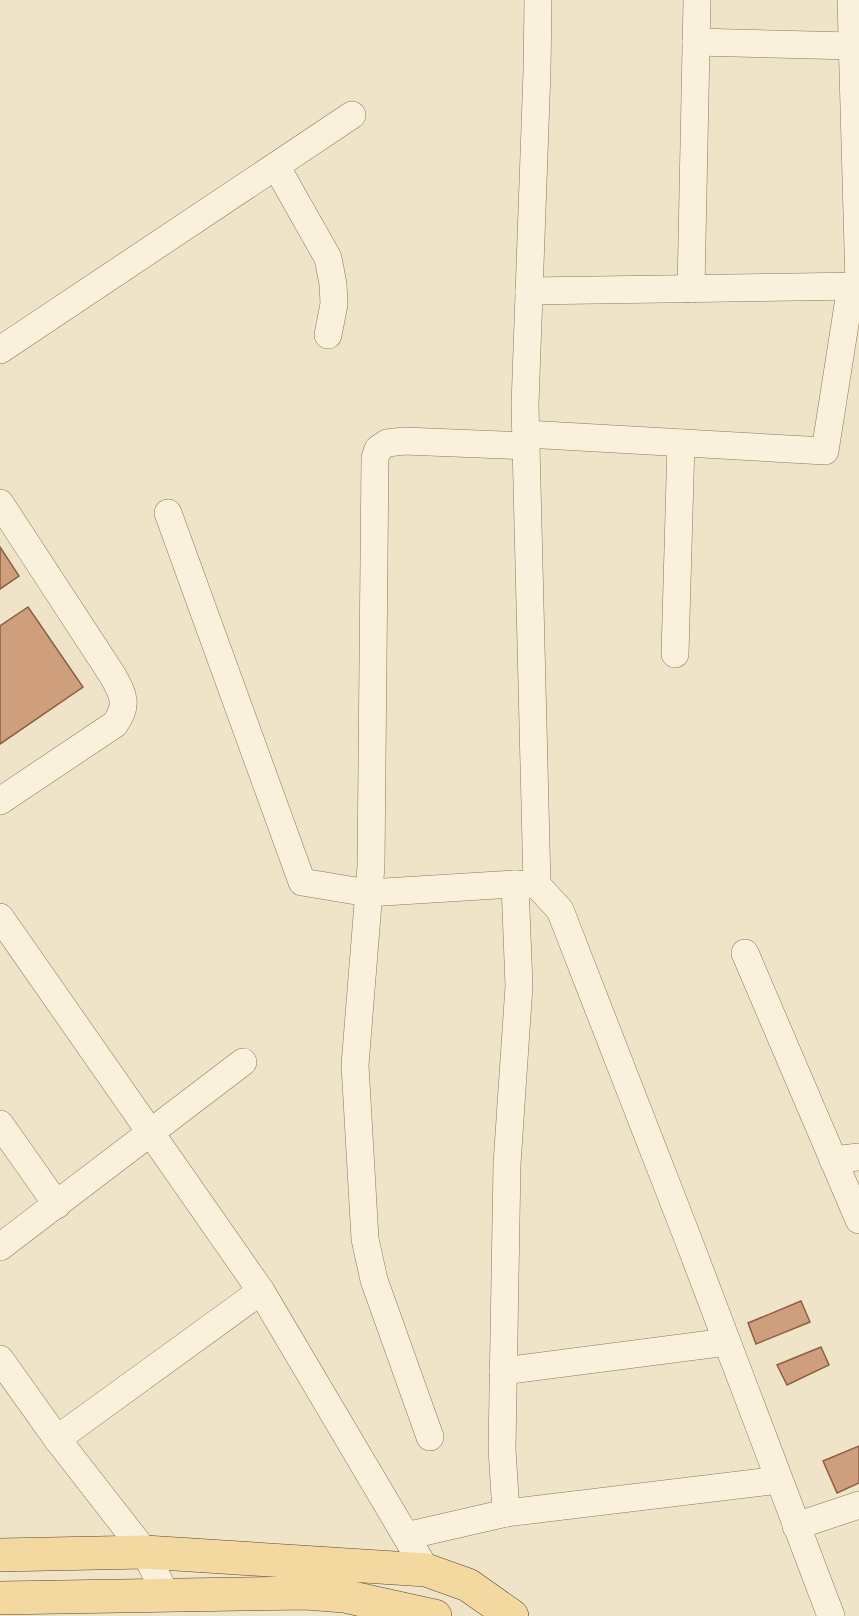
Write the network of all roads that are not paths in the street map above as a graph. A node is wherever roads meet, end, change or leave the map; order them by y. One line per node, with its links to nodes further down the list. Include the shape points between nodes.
1 (538, 0): 11 (street)
2 (697, 0): 4 (street)
3 (850, 0): 5 (street)
4 (696, 42): 5 (street); 10 (street)
5 (852, 46): 6 (street)
6 (856, 94): 9 (street)
7 (352, 115): 8 (street)
8 (276, 165): 12 (street, via 328,258 334,304); 13 (street)
9 (856, 285): 10 (street); 15 (street, via 825,451)
10 (691, 289): 11 (street)
11 (529, 291): 14 (street)
12 (328, 335)
13 (0, 350)
14 (526, 440): 15 (street); 20 (street); 21 (street, via 404,441 387,443 378,449)
15 (681, 443): 18 (street)
16 (0, 503): 19 (street, via 113,676 123,696 123,712 115,724)
17 (168, 513): 21 (street, via 302,882)
18 (675, 654)
19 (0, 801)
20 (526, 884): 21 (street); 32 (street, via 560,910); 34 (street, via 507,1164)
21 (368, 893): 35 (street, via 355,1065 365,1239 374,1280)
22 (0, 917): 26 (street)
23 (745, 952): 27 (street)
24 (243, 1062): 26 (street)
25 (0, 1124): 28 (street)
26 (151, 1133): 28 (street); 31 (street)
27 (846, 1158): 29 (street)
28 (57, 1205): 30 (street)
29 (859, 1220)
30 (0, 1247)
31 (261, 1291): 36 (street); 41 (street)
32 (727, 1342): 34 (street); 37 (street)
33 (0, 1359): 36 (street)
34 (503, 1371): 39 (street)
35 (430, 1437)
36 (57, 1439): 42 (street)
37 (779, 1480): 39 (street); 40 (street)
38 (859, 1504): 40 (street)
39 (506, 1513): 41 (street)
40 (796, 1526): 50 (street)
41 (406, 1536): 44 (street)
42 (145, 1552): 43 (main road); 44 (main road); 45 (street)
43 (0, 1555)
44 (426, 1570): 49 (main road, via 468,1585)
45 (166, 1595): 46 (main road); 47 (main road, via 306,1593)
46 (0, 1598)
47 (343, 1606): 48 (main road)
48 (435, 1616)
49 (512, 1616)
50 (831, 1616)

